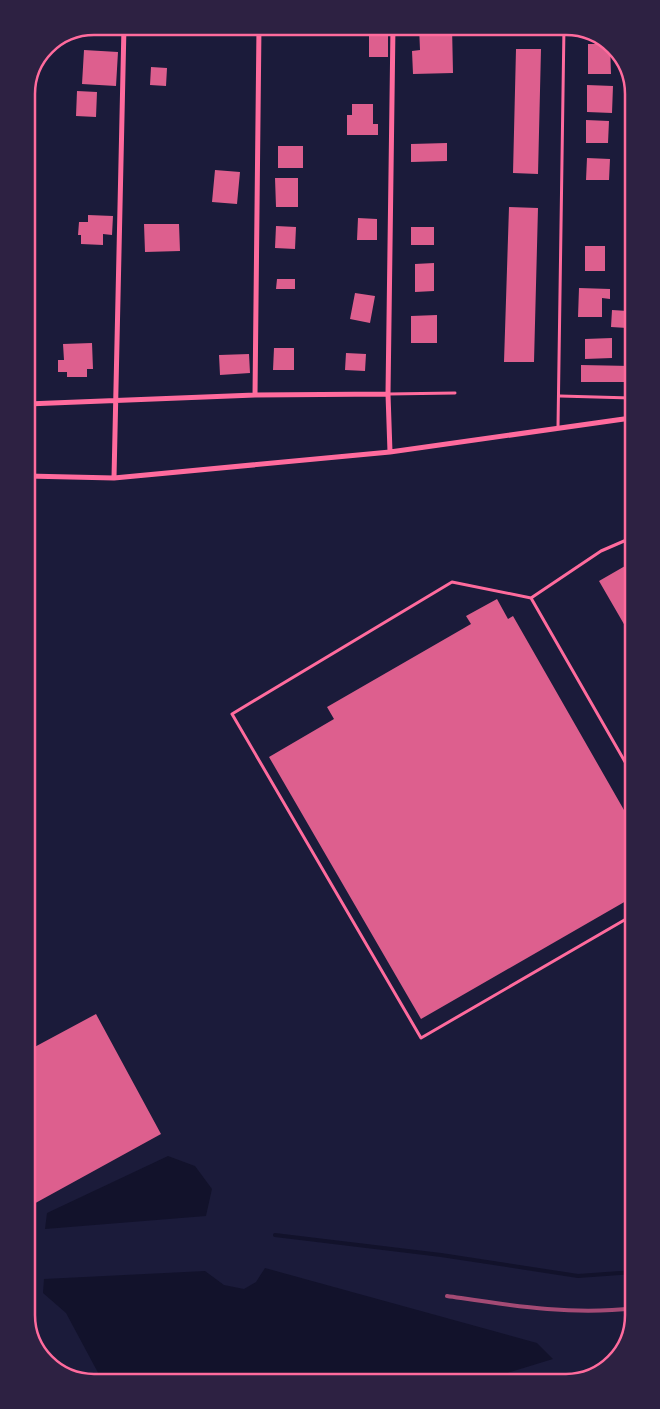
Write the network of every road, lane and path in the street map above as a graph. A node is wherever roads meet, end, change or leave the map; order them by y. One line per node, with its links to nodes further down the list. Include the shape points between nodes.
1 (124, 35): 10 (street)
2 (259, 35): 7 (street)
3 (393, 35): 6 (street)
4 (564, 35): 8 (lane)
5 (454, 393): 6 (lane)
6 (388, 394): 7 (street); 14 (street)
7 (254, 395): 10 (street)
8 (560, 396): 9 (lane); 13 (lane)
9 (625, 398)
10 (117, 401): 11 (street); 16 (street)
11 (35, 404)
12 (625, 419): 13 (street)
13 (558, 427): 14 (street)
14 (390, 452): 16 (street)
15 (35, 476): 16 (street)
16 (114, 478)
17 (625, 541): 18 (lane, via 601,552)
18 (531, 598): 19 (lane); 20 (lane, via 452,582 232,714 420,1038)
19 (625, 762)
20 (625, 919)

